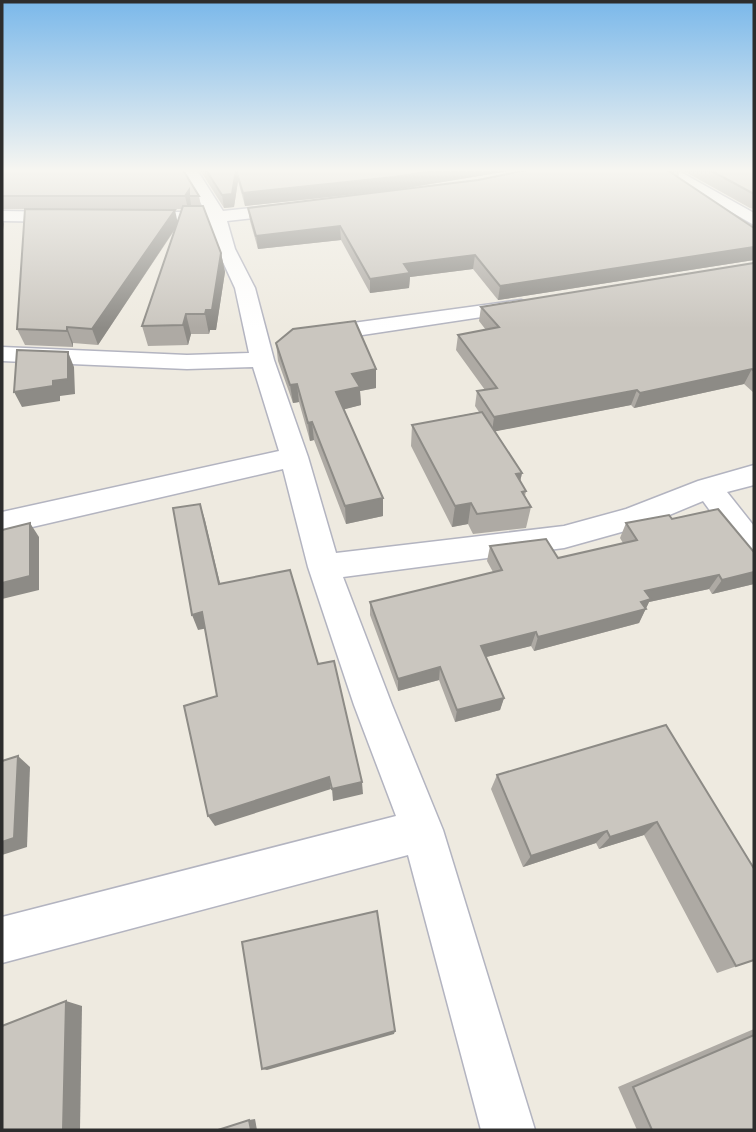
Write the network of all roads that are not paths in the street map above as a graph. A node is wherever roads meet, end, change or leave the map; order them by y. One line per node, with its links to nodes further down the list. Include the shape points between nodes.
1 (219, 223): 4 (street)
2 (536, 304): 3 (street)
3 (301, 337)
4 (265, 348): 5 (street, via 187,362); 6 (street)
5 (2, 354)
6 (294, 457): 9 (street); 11 (street)
7 (754, 475): 8 (street)
8 (708, 488): 10 (street); 11 (street, via 633,518 564,537)
9 (2, 523)
10 (754, 548)
11 (324, 567): 12 (street)
12 (422, 830): 13 (street); 14 (street)
13 (2, 940)
14 (508, 1130)

